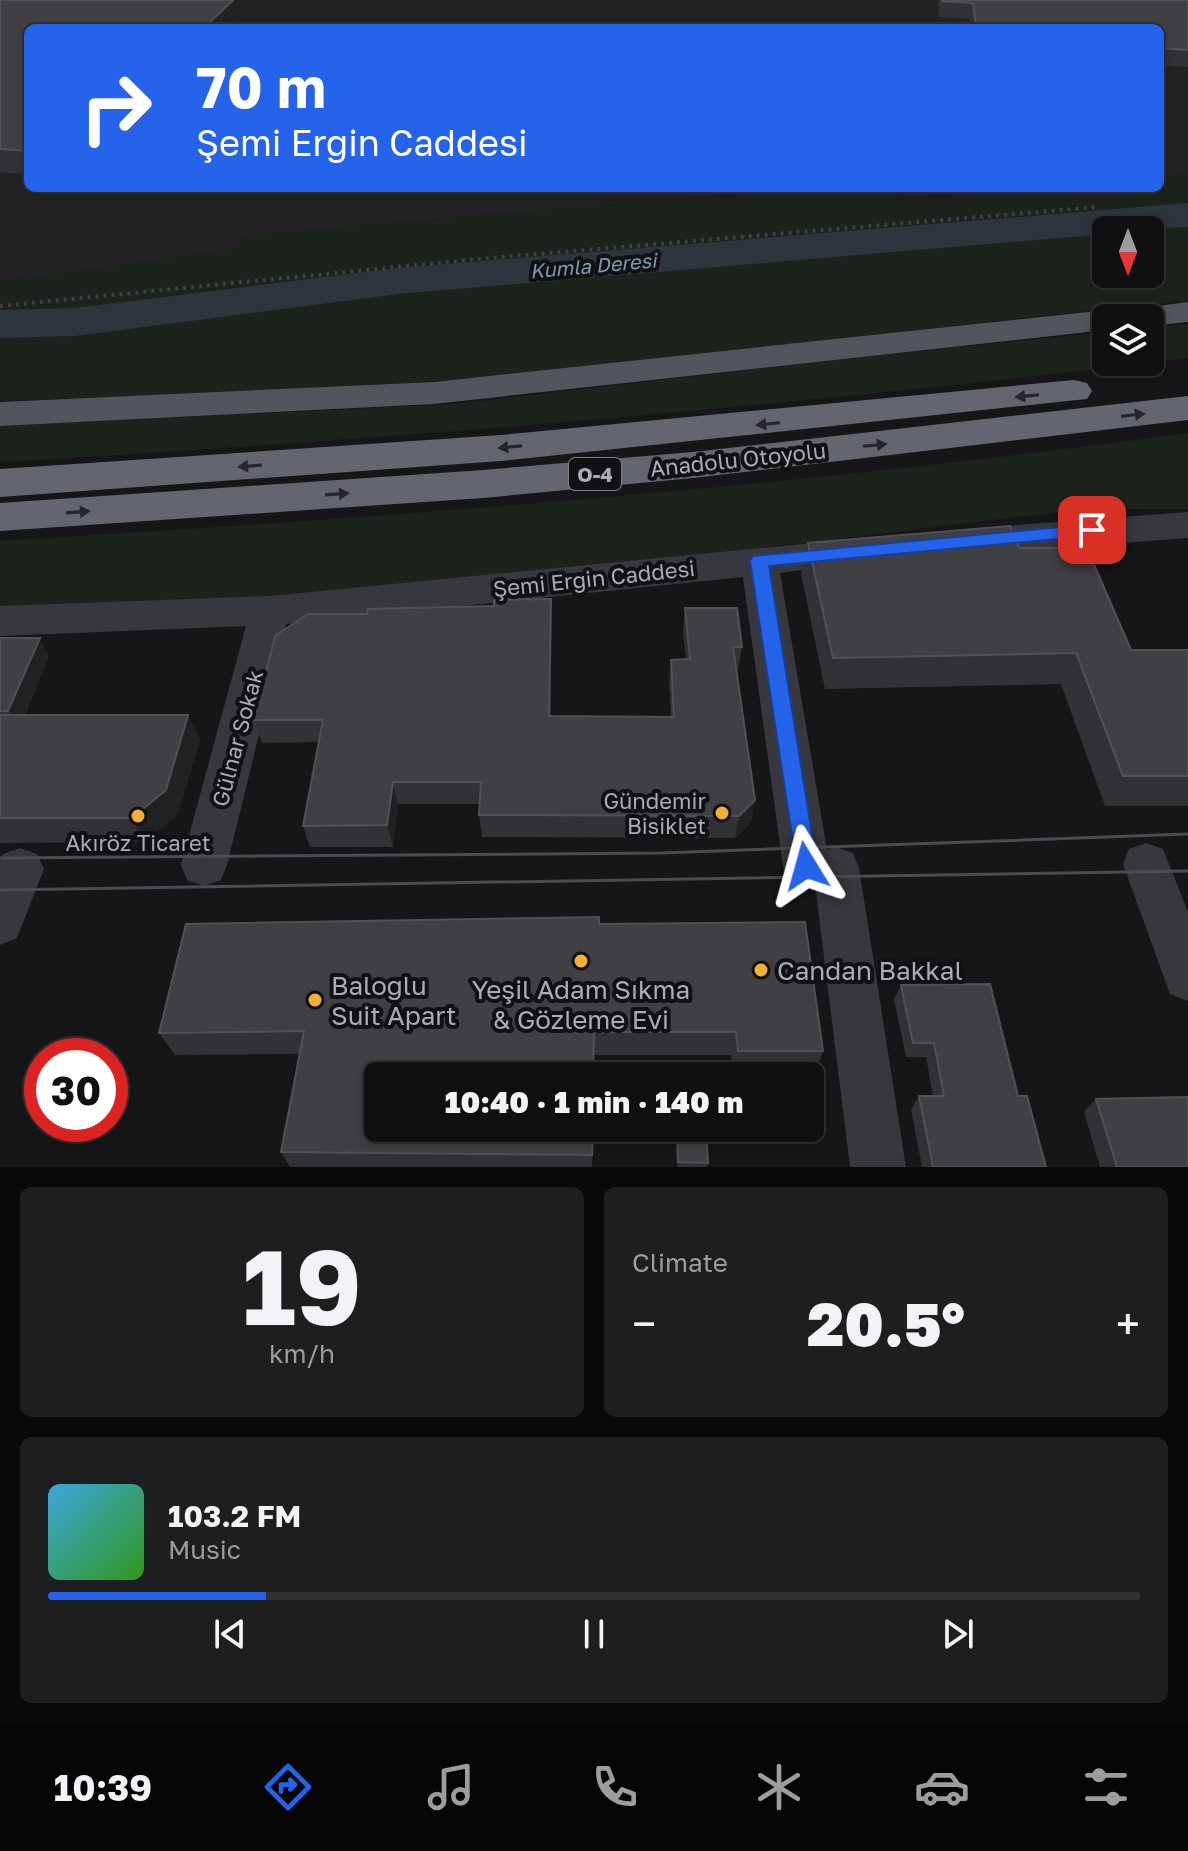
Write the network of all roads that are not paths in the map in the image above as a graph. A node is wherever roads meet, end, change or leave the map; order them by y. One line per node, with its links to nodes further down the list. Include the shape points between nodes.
1 (1188, 312): 2 (main road)
2 (1164, 314)
3 (1092, 322): 6 (main road, via 434,393)
4 (1188, 378): 7 (highway, Anadolu Otoyolu / O-4, one-way to 7, via 769,424)
5 (1188, 408): 8 (highway, Anadolu Otoyolu / O-4, one-way to 5, via 678,466)
6 (0, 414)
7 (0, 483)
8 (0, 517)
9 (1188, 525): 10 (street)
10 (933, 545)
11 (886, 549): 12 (street, Şemi Ergin Caddesi)
12 (759, 561): 13 (street, Şemi Ergin Caddesi); 20 (street)
13 (270, 611): 14 (street, Şemi Ergin Caddesi); 16 (street, Gülnar Sokak)
14 (0, 621)
15 (1146, 864): 19 (street)
16 (204, 865)
17 (20, 869): 18 (street)
18 (0, 922)
19 (1188, 977)
20 (878, 1167)

